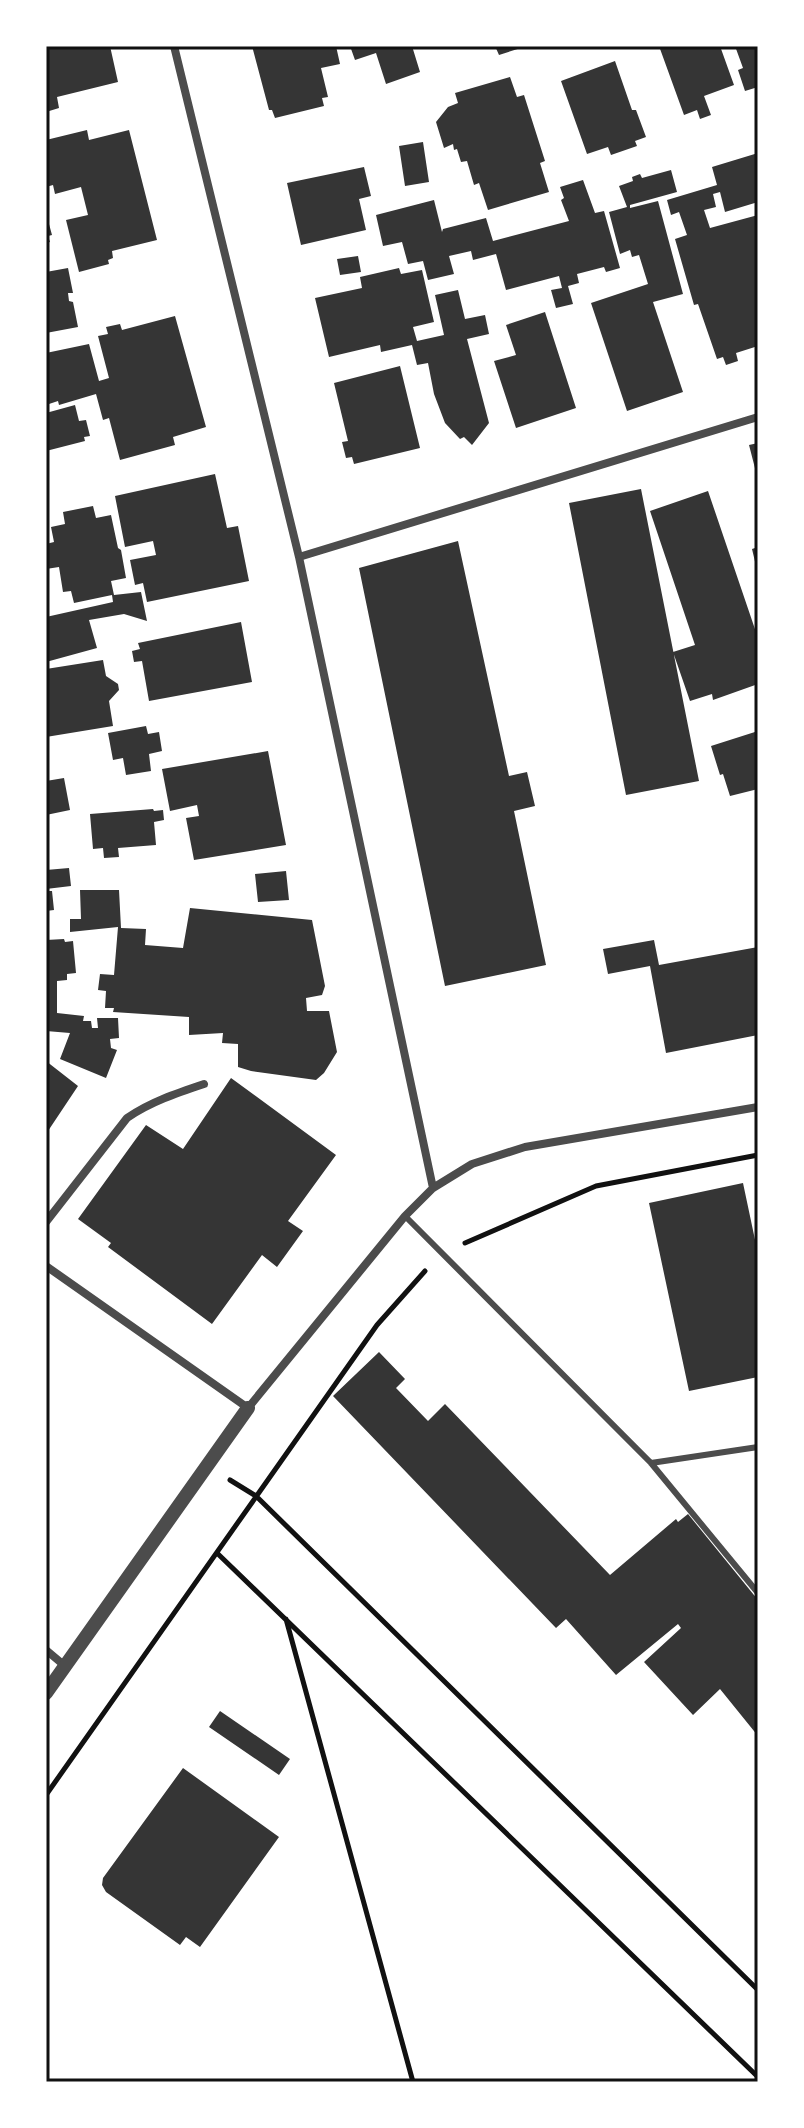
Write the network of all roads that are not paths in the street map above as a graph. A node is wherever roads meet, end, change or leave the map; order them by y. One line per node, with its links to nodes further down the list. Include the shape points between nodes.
1 (174, 46): 3 (street)
2 (758, 417): 3 (street)
3 (299, 557): 6 (street)
4 (204, 1084): 8 (street, via 127,1118)
5 (758, 1107): 6 (street, via 525,1147 472,1164)
6 (433, 1188): 7 (street)
7 (405, 1216): 10 (street); 12 (lane)
8 (46, 1222)
9 (46, 1266): 10 (street)
10 (248, 1408): 15 (street)
11 (758, 1447): 12 (lane)
12 (651, 1463): 13 (lane)
13 (758, 1593)
14 (46, 1650): 15 (street)
15 (65, 1666): 16 (street)
16 (46, 1693)

